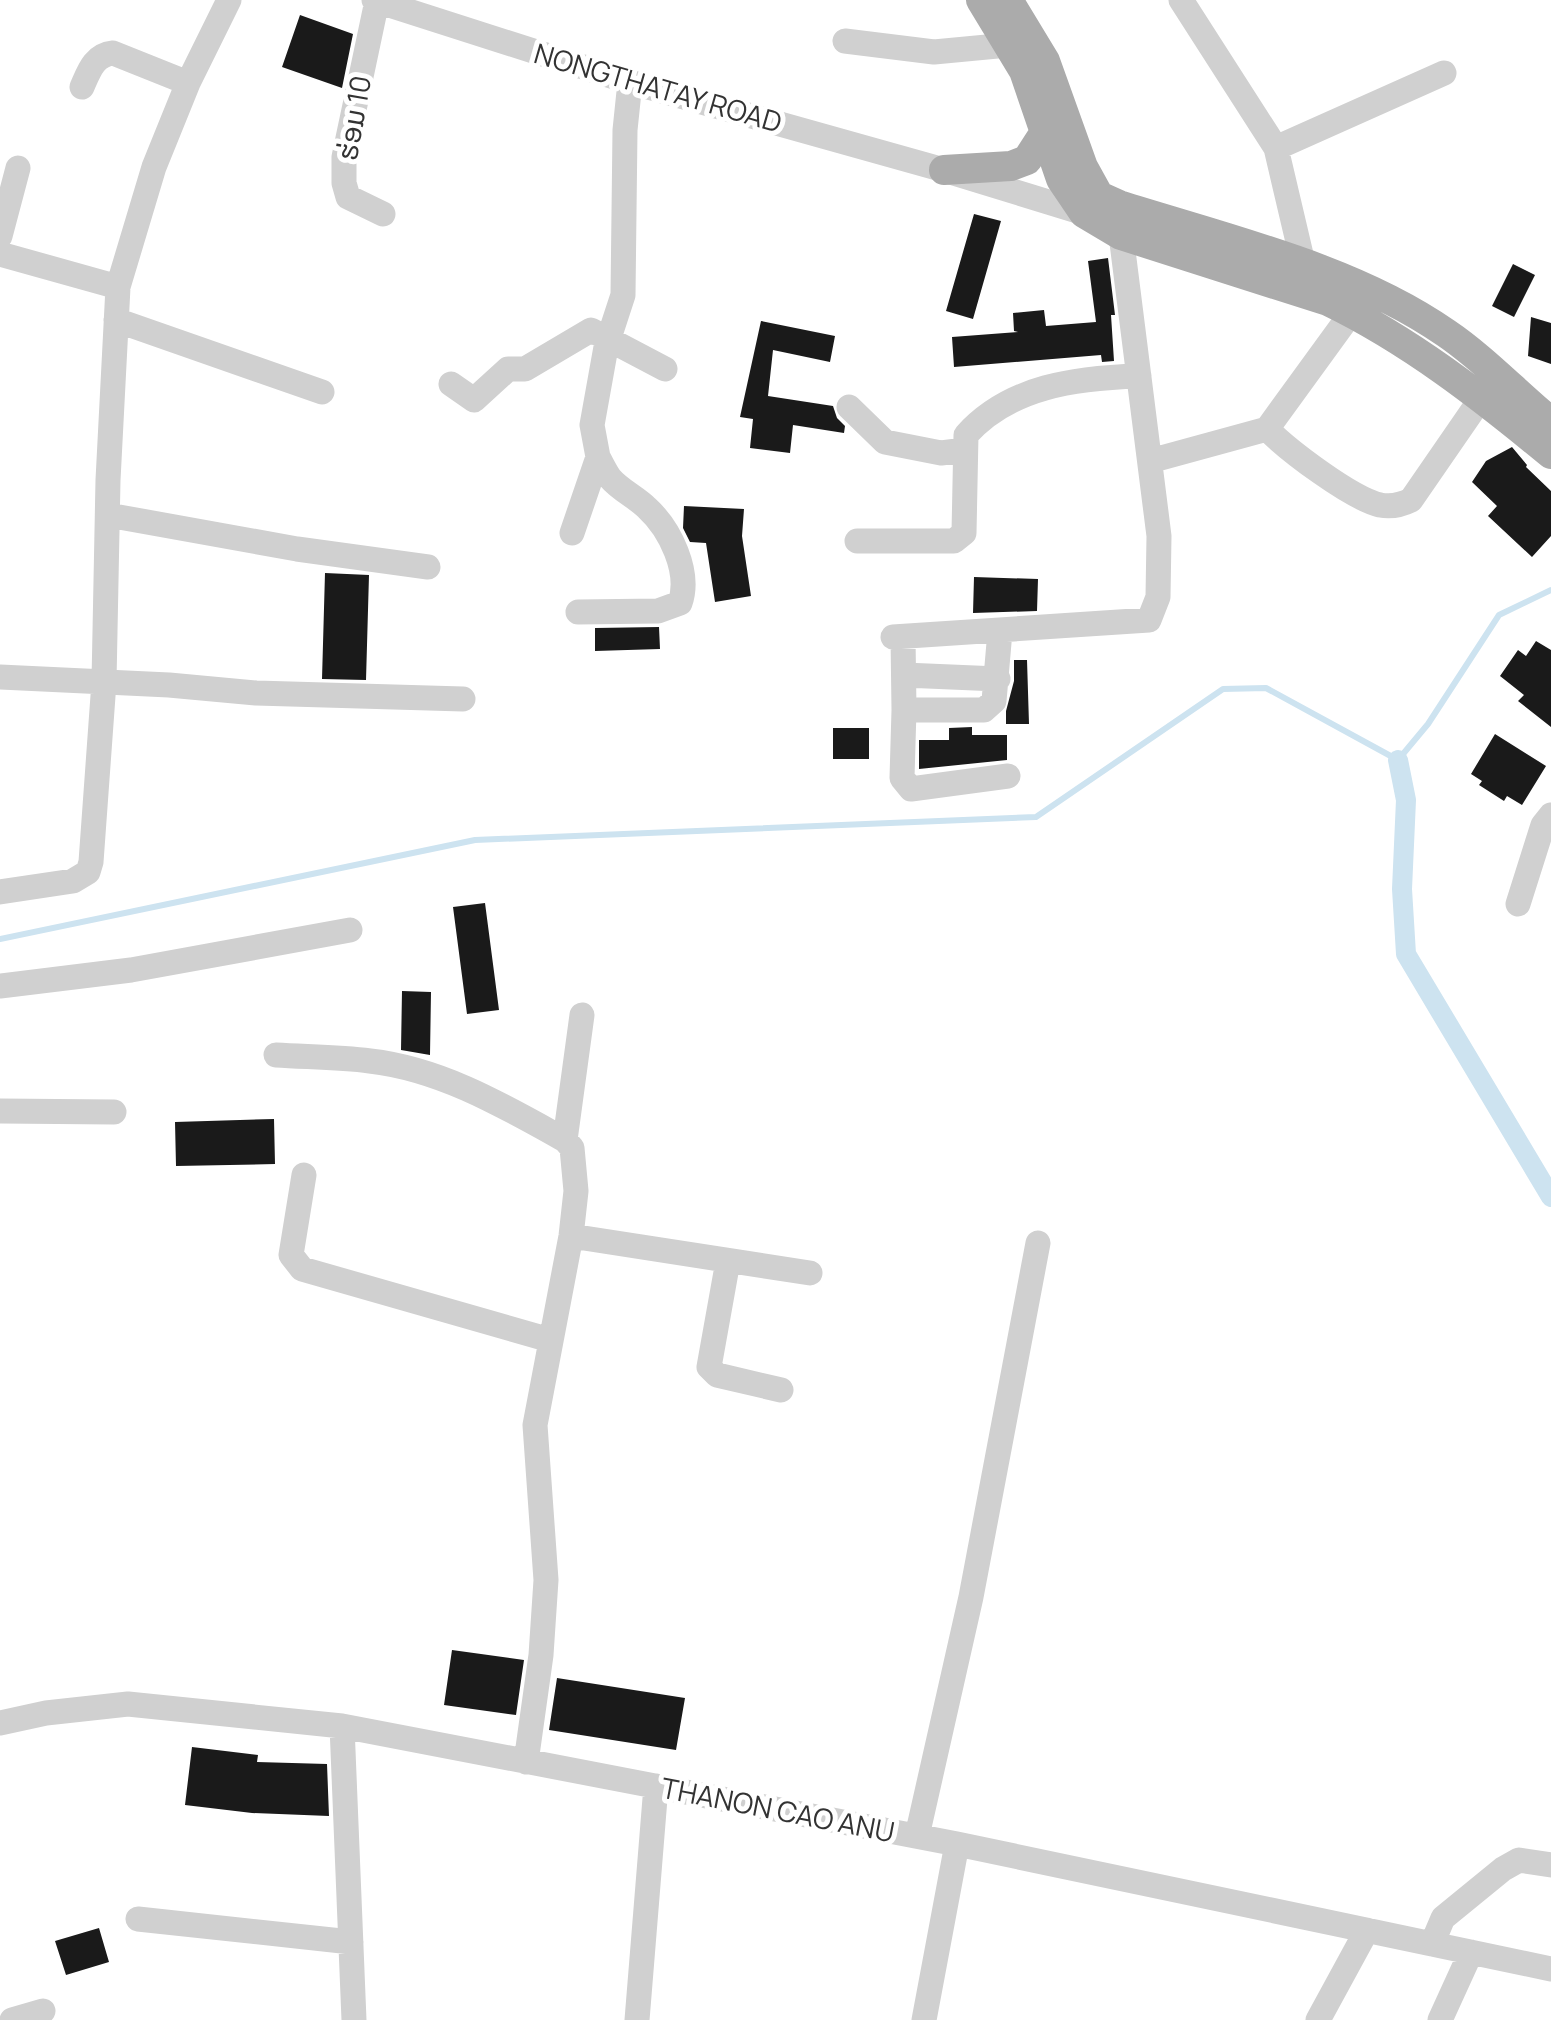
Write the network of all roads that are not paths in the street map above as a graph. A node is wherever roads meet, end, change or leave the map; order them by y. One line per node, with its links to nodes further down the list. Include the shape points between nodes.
1 (228, 0): 10 (street)
2 (375, 0): 9 (street, NONGTHATAY ROAD); 18 (street, ຮ່ອມ 10, via 344,184 348,197)
3 (980, 0): 7 (main road)
4 (1008, 0): 16 (main road, via 1045,61)
5 (1181, 0): 13 (street)
6 (846, 41): 7 (street, via 934,52)
7 (1008, 45): 12 (main road, via 1024,70)
8 (1444, 73): 13 (street)
9 (630, 82): 15 (street, NONGTHATAY ROAD); 26 (street, via 623,295)
10 (188, 83): 11 (street, via 113,53 94,62); 23 (street)
11 (82, 87)
12 (1044, 135): 15 (main road, via 1027,160 1011,166); 16 (main road)
13 (1276, 148): 22 (street)
14 (18, 168): 20 (street)
15 (944, 170): 16 (street, via 1025,183); 17 (street)
16 (1072, 173): 17 (main road)
17 (1091, 204): 19 (main road); 22 (main road, via 1119,205)
18 (383, 214)
19 (1121, 235): 24 (main road); 28 (street)
20 (0, 236)
21 (0, 254): 23 (street)
22 (1303, 263): 33 (main road, via 1446,333)
23 (118, 287): 25 (street)
24 (1352, 312): 31 (main road); 34 (street)
25 (116, 320): 30 (street); 39 (street)
26 (609, 339): 27 (street); 29 (street, via 589,331 524,369 508,369 474,400); 37 (street, via 592,425)
27 (665, 369)
28 (1139, 376): 35 (street, via 1087,377 1029,392 981,418 966,435); 38 (street)
29 (451, 384)
30 (322, 392)
31 (1482, 396): 34 (street, via 1411,500 1400,505 1366,500); 36 (main road)
32 (848, 407): 35 (street, via 885,442 941,453)
33 (1551, 422)
34 (1267, 429): 38 (street)
35 (965, 450): 41 (street, via 964,533 954,541)
36 (1551, 454)
37 (598, 457): 40 (street); 43 (street, via 612,481 650,510 664,531 678,554 684,594 680,603 658,611)
38 (1150, 461): 44 (street, via 1159,551 1158,597 1148,620)
39 (108, 515): 42 (street); 48 (street)
40 (572, 533)
41 (857, 540)
42 (428, 567)
43 (578, 612)
44 (1000, 631): 45 (street, via 898,637); 47 (street)
45 (904, 674): 47 (street); 50 (street)
46 (0, 677): 48 (street)
47 (998, 679): 50 (street, via 989,709)
48 (104, 682): 49 (street); 53 (street, via 88,872 73,881)
49 (463, 699)
50 (904, 710): 51 (street, via 902,778 911,789)
51 (1008, 776)
52 (1551, 816): 54 (street)
53 (0, 892)
54 (1518, 904)
55 (350, 930): 56 (street)
56 (0, 986)
57 (582, 1015): 61 (street)
58 (276, 1055): 61 (street, via 372,1061 432,1075)
59 (0, 1111): 60 (street)
60 (114, 1112)
61 (565, 1140): 63 (street, via 575,1161)
62 (304, 1175): 67 (street, via 292,1254 302,1269)
63 (572, 1236): 65 (street); 67 (street)
64 (1038, 1243): 73 (street, via 972,1597)
65 (728, 1261): 66 (street); 68 (street, via 709,1367 716,1375)
66 (810, 1274)
67 (550, 1340): 71 (street, via 535,1425 546,1580)
68 (780, 1390)
69 (0, 1723): 70 (street, THANON CAO ANU, via 128,1704)
70 (342, 1726): 71 (street, THANON CAO ANU); 78 (street)
71 (526, 1762): 72 (street, THANON CAO ANU)
72 (656, 1786): 73 (street, THANON CAO ANU); 85 (street)
73 (917, 1836): 74 (street, THANON CAO ANU)
74 (957, 1844): 77 (street, THANON CAO ANU); 86 (street)
75 (1551, 1864): 79 (street, via 1519,1860 1503,1869 1443,1918)
76 (138, 1919): 78 (street)
77 (1367, 1930): 79 (street, THANON CAO ANU); 87 (street)
78 (351, 1942): 84 (street)
79 (1432, 1944): 80 (street, THANON CAO ANU)
80 (1471, 1952): 81 (street, THANON CAO ANU); 88 (street)
81 (1551, 1969)
82 (43, 2011): 83 (street)
83 (12, 2020)
84 (354, 2020)
85 (638, 2020)
86 (924, 2020)
87 (1318, 2020)
88 (1440, 2020)

